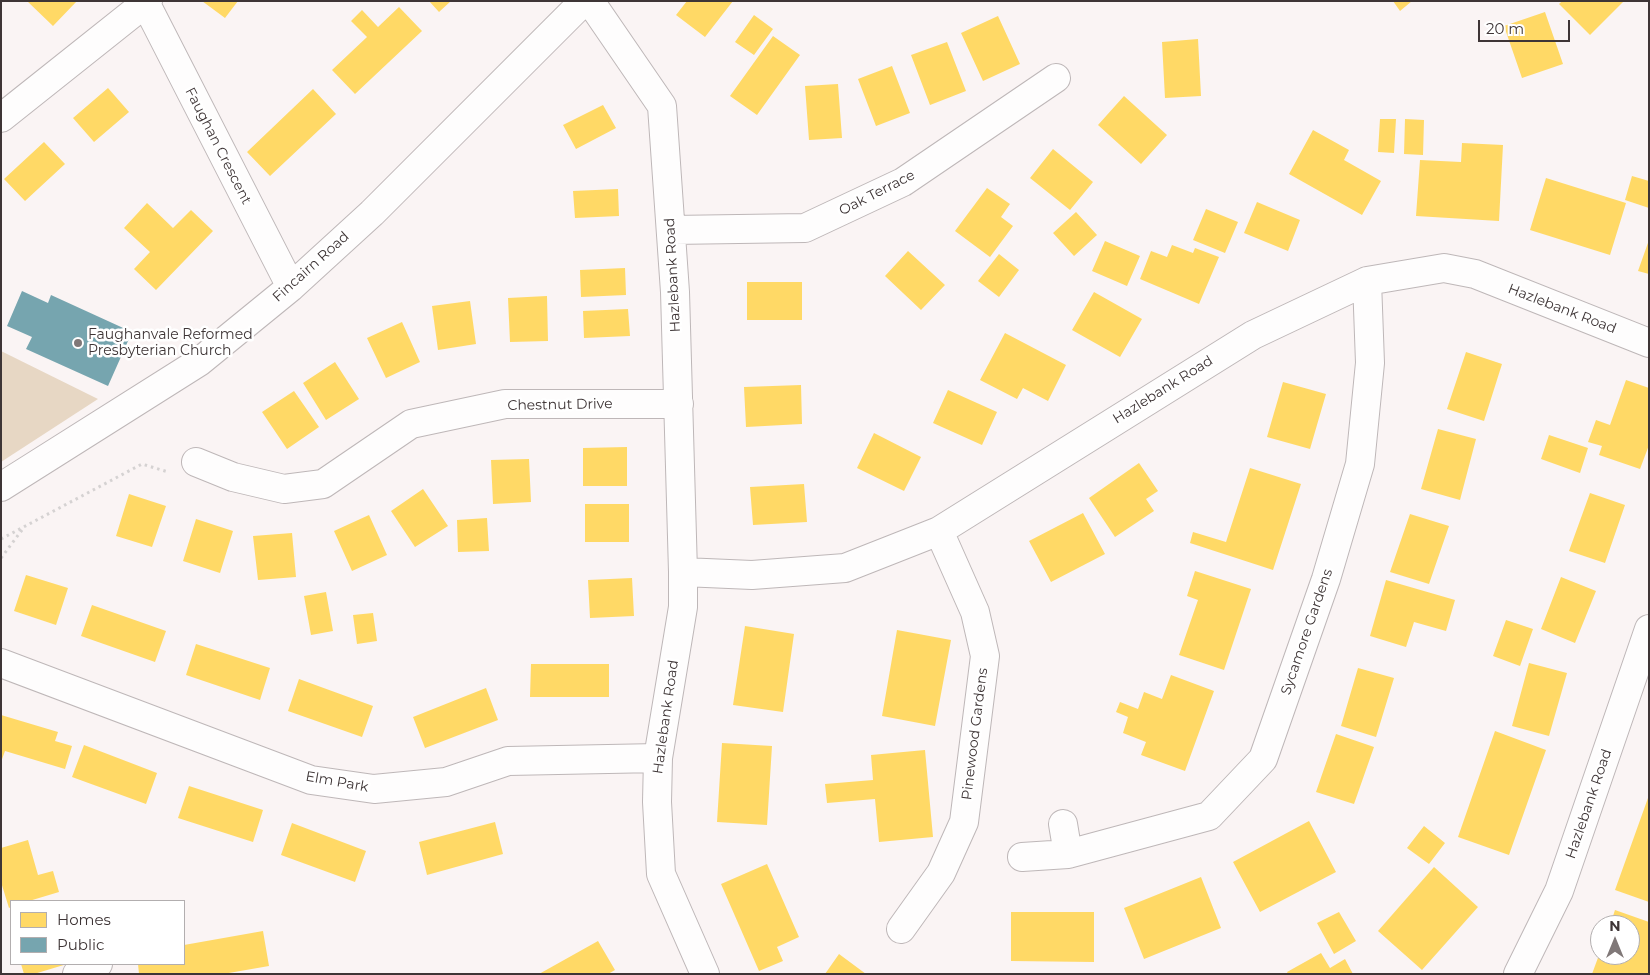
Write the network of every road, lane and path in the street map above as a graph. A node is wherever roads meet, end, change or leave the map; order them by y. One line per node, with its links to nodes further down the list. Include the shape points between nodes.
1 (584, 1): 8 (street, Fincairn Road, via 372,213)
2 (590, 1): 6 (street, Hazlebank Road, via 662,106)
3 (147, 3): 5 (street, Faughan Crescent); 8 (street, Faughan Crescent)
4 (1056, 78): 6 (street, Oak Terrace, via 903,182 805,228)
5 (1, 118)
6 (672, 230): 10 (street, Hazlebank Road)
7 (1367, 281): 9 (street, Hazlebank Road, via 1444,268 1475,274); 14 (street, Hazlebank Road, via 1253,335); 22 (street, Sycamore Gardens, via 1370,363 1360,464 1326,579 1263,759 1209,816)
8 (291, 287): 12 (street, Fincairn Road, via 199,362)
9 (1649, 343)
10 (678, 404): 11 (street, Chestnut Drive, via 505,404 411,424 324,484 284,490 233,477); 17 (street, Hazlebank Road)
11 (196, 462): 13 (path, via 165,472 142,464)
12 (1, 487)
13 (23, 528): 15 (path); 16 (path)
14 (939, 530): 17 (street, Hazlebank Road, via 845,568 752,575); 24 (street, Pinewood Gardens, via 975,612 985,656 964,822 941,873)
15 (1, 539)
16 (1, 558)
17 (683, 572): 20 (street, Hazlebank Road, via 683,607)
18 (1649, 629): 28 (street, Hazlebank Road, via 1559,891)
19 (1, 664): 20 (street, Elm Park, via 311,780 365,788 446,782 508,761)
20 (658, 758): 27 (street, Hazlebank Road, via 661,874)
21 (1063, 824): 22 (street)
22 (1068, 854): 23 (street, Sycamore Gardens)
23 (1022, 857)
24 (901, 929)
25 (96, 965): 26 (street)
26 (77, 974)
27 (705, 974)
28 (1518, 974)

